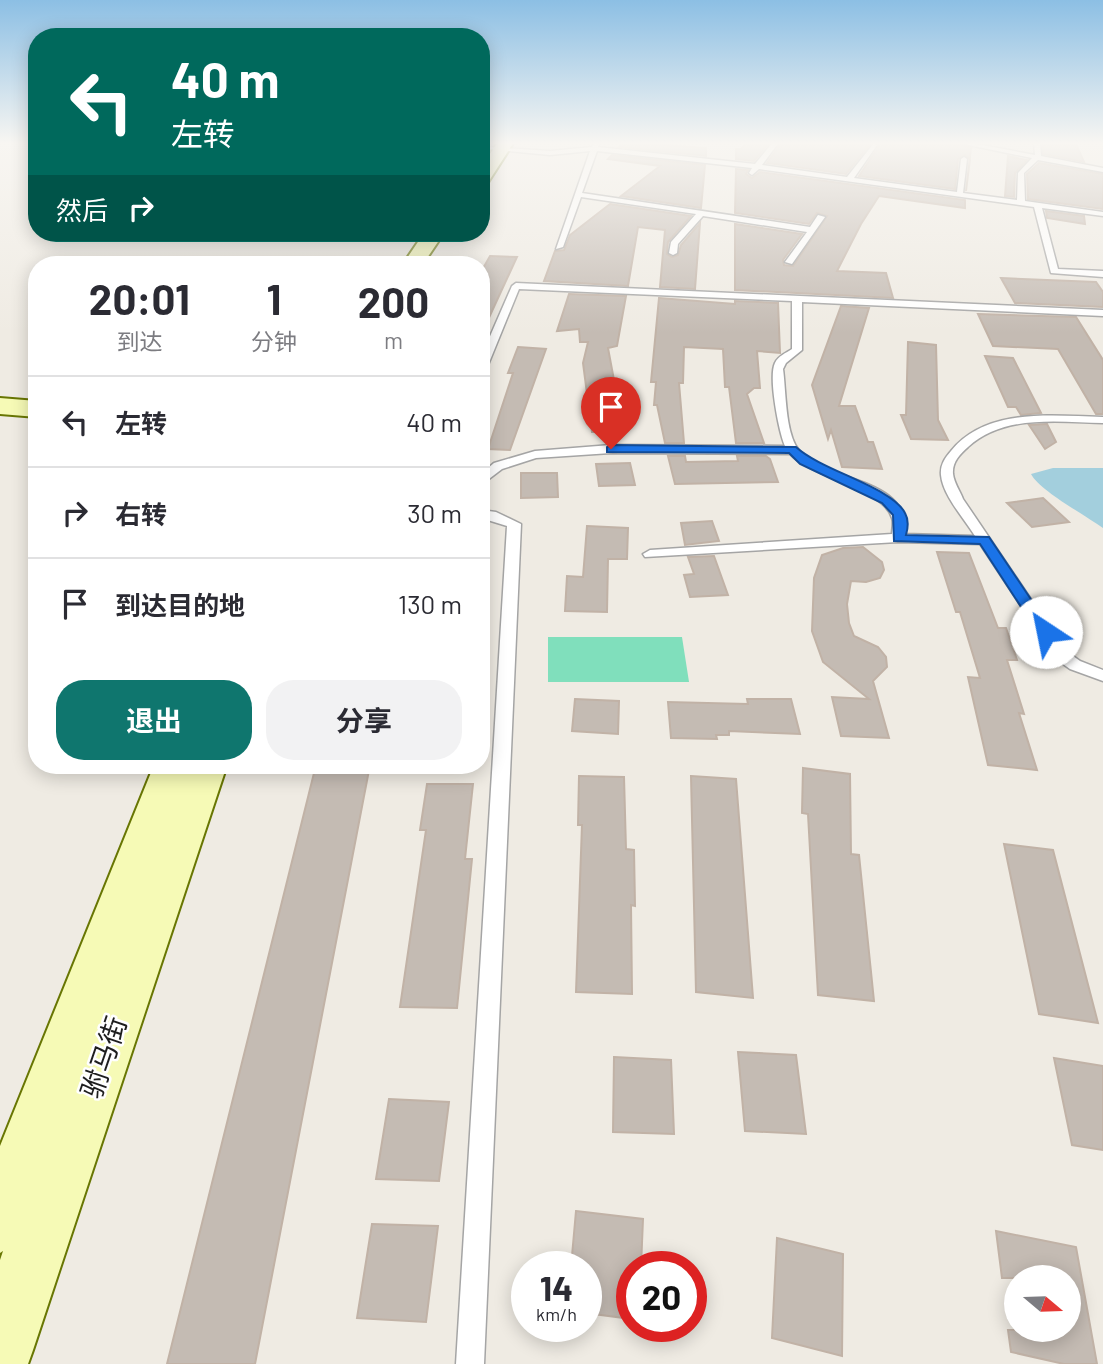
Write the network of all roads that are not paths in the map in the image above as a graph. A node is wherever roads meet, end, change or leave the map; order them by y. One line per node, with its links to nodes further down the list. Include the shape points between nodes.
1 (573, 206): 8 (lane)
2 (649, 206): 4 (lane)
3 (1038, 206): 5 (lane); 11 (lane, via 1054,271)
4 (700, 214): 7 (lane); 9 (lane, via 674,244)
5 (1103, 214)
6 (821, 217): 7 (lane)
7 (812, 230): 10 (lane)
8 (559, 247)
9 (673, 253)
10 (789, 262)
11 (1103, 274)
12 (797, 298): 13 (lane); 14 (lane, via 516,286); 20 (lane, via 797,350 781,361 778,369)
13 (1103, 313)
14 (490, 348)
15 (0, 396): 16 (main road)
16 (28, 398)
17 (0, 406): 18 (main road)
18 (28, 408)
19 (1103, 420): 24 (lane, via 1020,420 986,429 965,442 948,463 947,476)
20 (792, 450): 21 (lane, via 611,449 535,455 498,466); 23 (lane, via 804,461 887,500 900,514)
21 (490, 473)
22 (490, 517): 31 (lane, via 513,524)
23 (898, 538): 24 (lane); 25 (lane)
24 (984, 540): 26 (lane, via 1061,655)
25 (649, 554)
26 (1103, 676)
27 (172, 774): 29 (main road, 驸马街)
28 (203, 774): 30 (main road, 驸马街)
29 (0, 1222)
30 (0, 1350)
31 (470, 1364)

